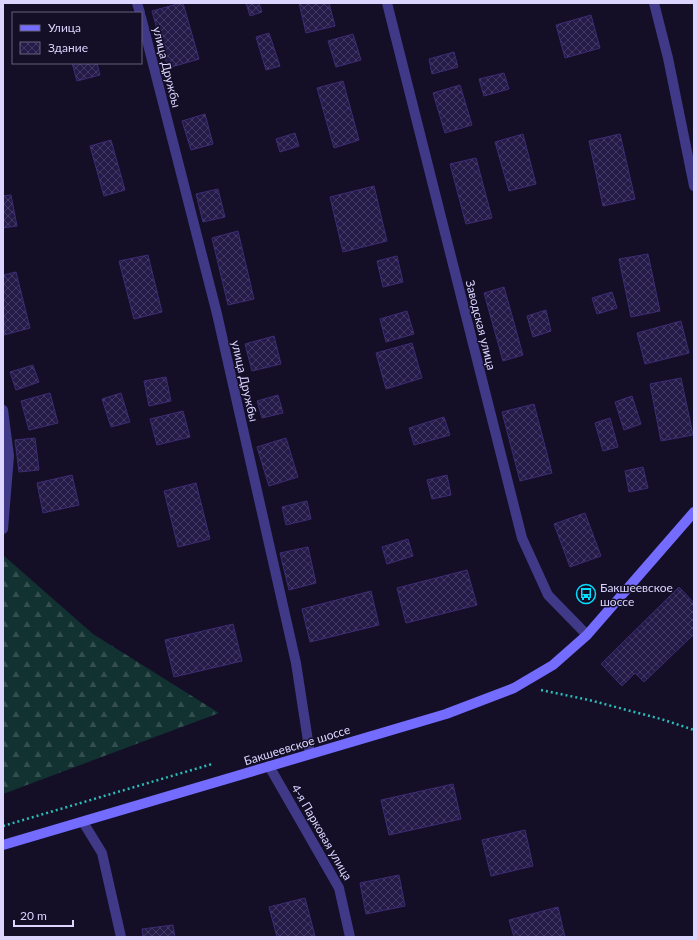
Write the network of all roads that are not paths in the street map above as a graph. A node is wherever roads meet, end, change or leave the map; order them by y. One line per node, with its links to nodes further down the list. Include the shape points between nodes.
1 (387, 3): 8 (street, Заводская улица, via 522,538 548,595)
2 (654, 3): 4 (street)
3 (142, 21): 9 (street, улица Дружбы, via 220,329 296,663)
4 (694, 186)
5 (3, 410): 7 (street, via 9,456)
6 (694, 512): 8 (street, Бакшеевское шоссе)
7 (3, 529)
8 (587, 635): 9 (street, Бакшеевское шоссе, via 553,665 514,688 446,714)
9 (310, 754): 10 (street, Бакшеевское шоссе)
10 (269, 766): 11 (street, Бакшеевское шоссе); 14 (street, 4-я Парковая улица, via 339,888)
11 (83, 822): 12 (street, Бакшеевское шоссе); 13 (street, via 102,853)
12 (3, 845)
13 (121, 937)
14 (350, 937)

